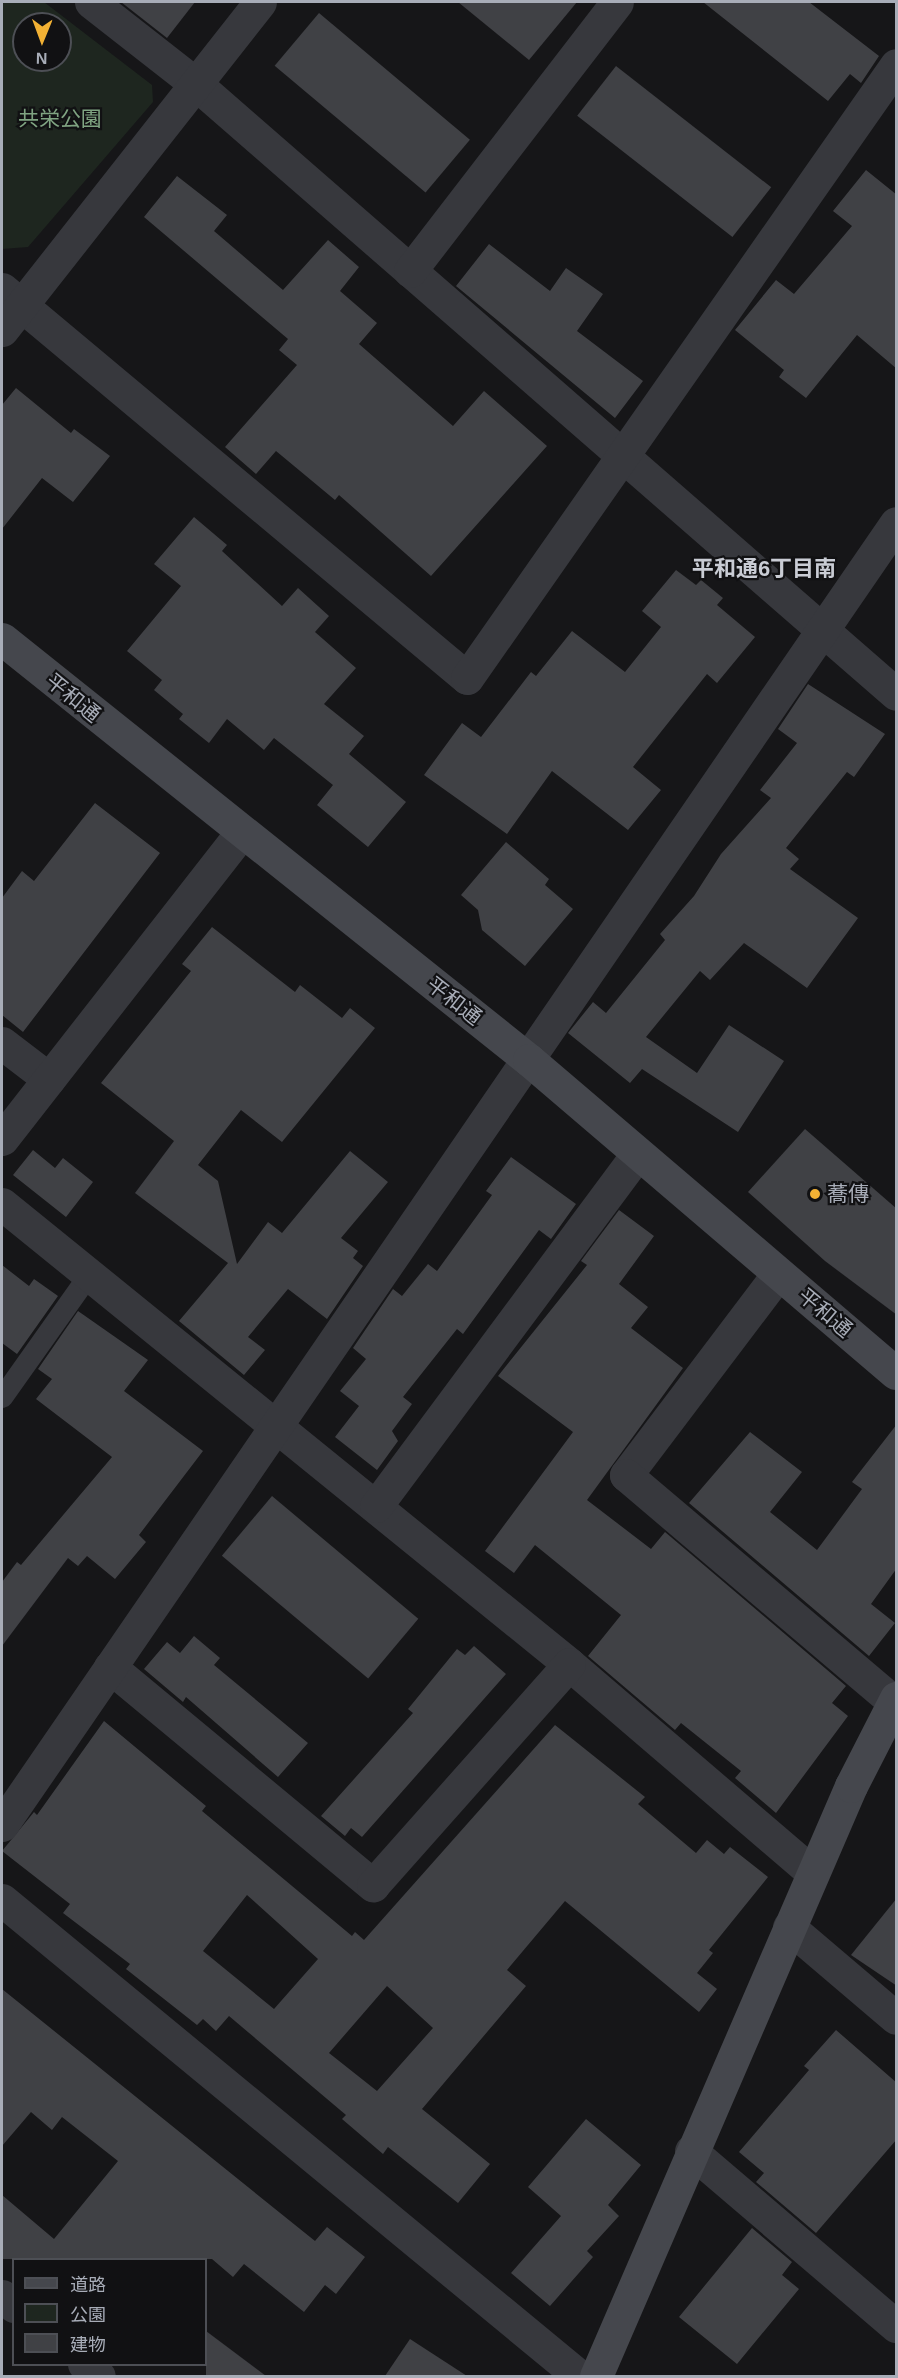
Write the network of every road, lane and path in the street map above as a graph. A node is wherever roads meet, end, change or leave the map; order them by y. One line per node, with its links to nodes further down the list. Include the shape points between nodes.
1 (91, 2): 5 (street)
2 (260, 2): 5 (street)
3 (617, 2): 6 (street)
4 (897, 65): 9 (street)
5 (196, 84): 6 (street); 7 (street)
6 (410, 271): 9 (street)
7 (12, 298): 8 (street); 9 (street, via 467,678)
8 (2, 330)
9 (622, 458): 11 (street)
10 (897, 523): 11 (street)
11 (824, 630): 13 (street); 16 (street)
12 (2, 639): 14 (street, 平和通)
13 (897, 694)
14 (241, 833): 16 (street, 平和通); 17 (street)
15 (2, 1043): 17 (street)
16 (529, 1060): 19 (street, 平和通); 25 (street)
17 (49, 1079): 18 (street)
18 (2, 1139)
19 (637, 1154): 22 (street, 平和通); 26 (street)
20 (2, 1204): 21 (street)
21 (89, 1274): 24 (lane); 25 (street)
22 (778, 1274): 23 (street, 平和通); 29 (street, via 626,1475)
23 (897, 1372)
24 (2, 1397)
25 (278, 1425): 26 (street); 28 (street)
26 (376, 1506): 27 (street)
27 (569, 1664): 28 (street, via 373,1885); 31 (street)
28 (110, 1667): 30 (street)
29 (895, 1700): 31 (street)
30 (2, 1825)
31 (813, 1873): 33 (street)
32 (2, 1900): 39 (street)
33 (789, 1927): 34 (street); 35 (street)
34 (897, 2018)
35 (691, 2151): 36 (street); 40 (street)
36 (897, 2326)
37 (86, 2366): 38 (street)
38 (99, 2376)
39 (579, 2376)
40 (596, 2376)

